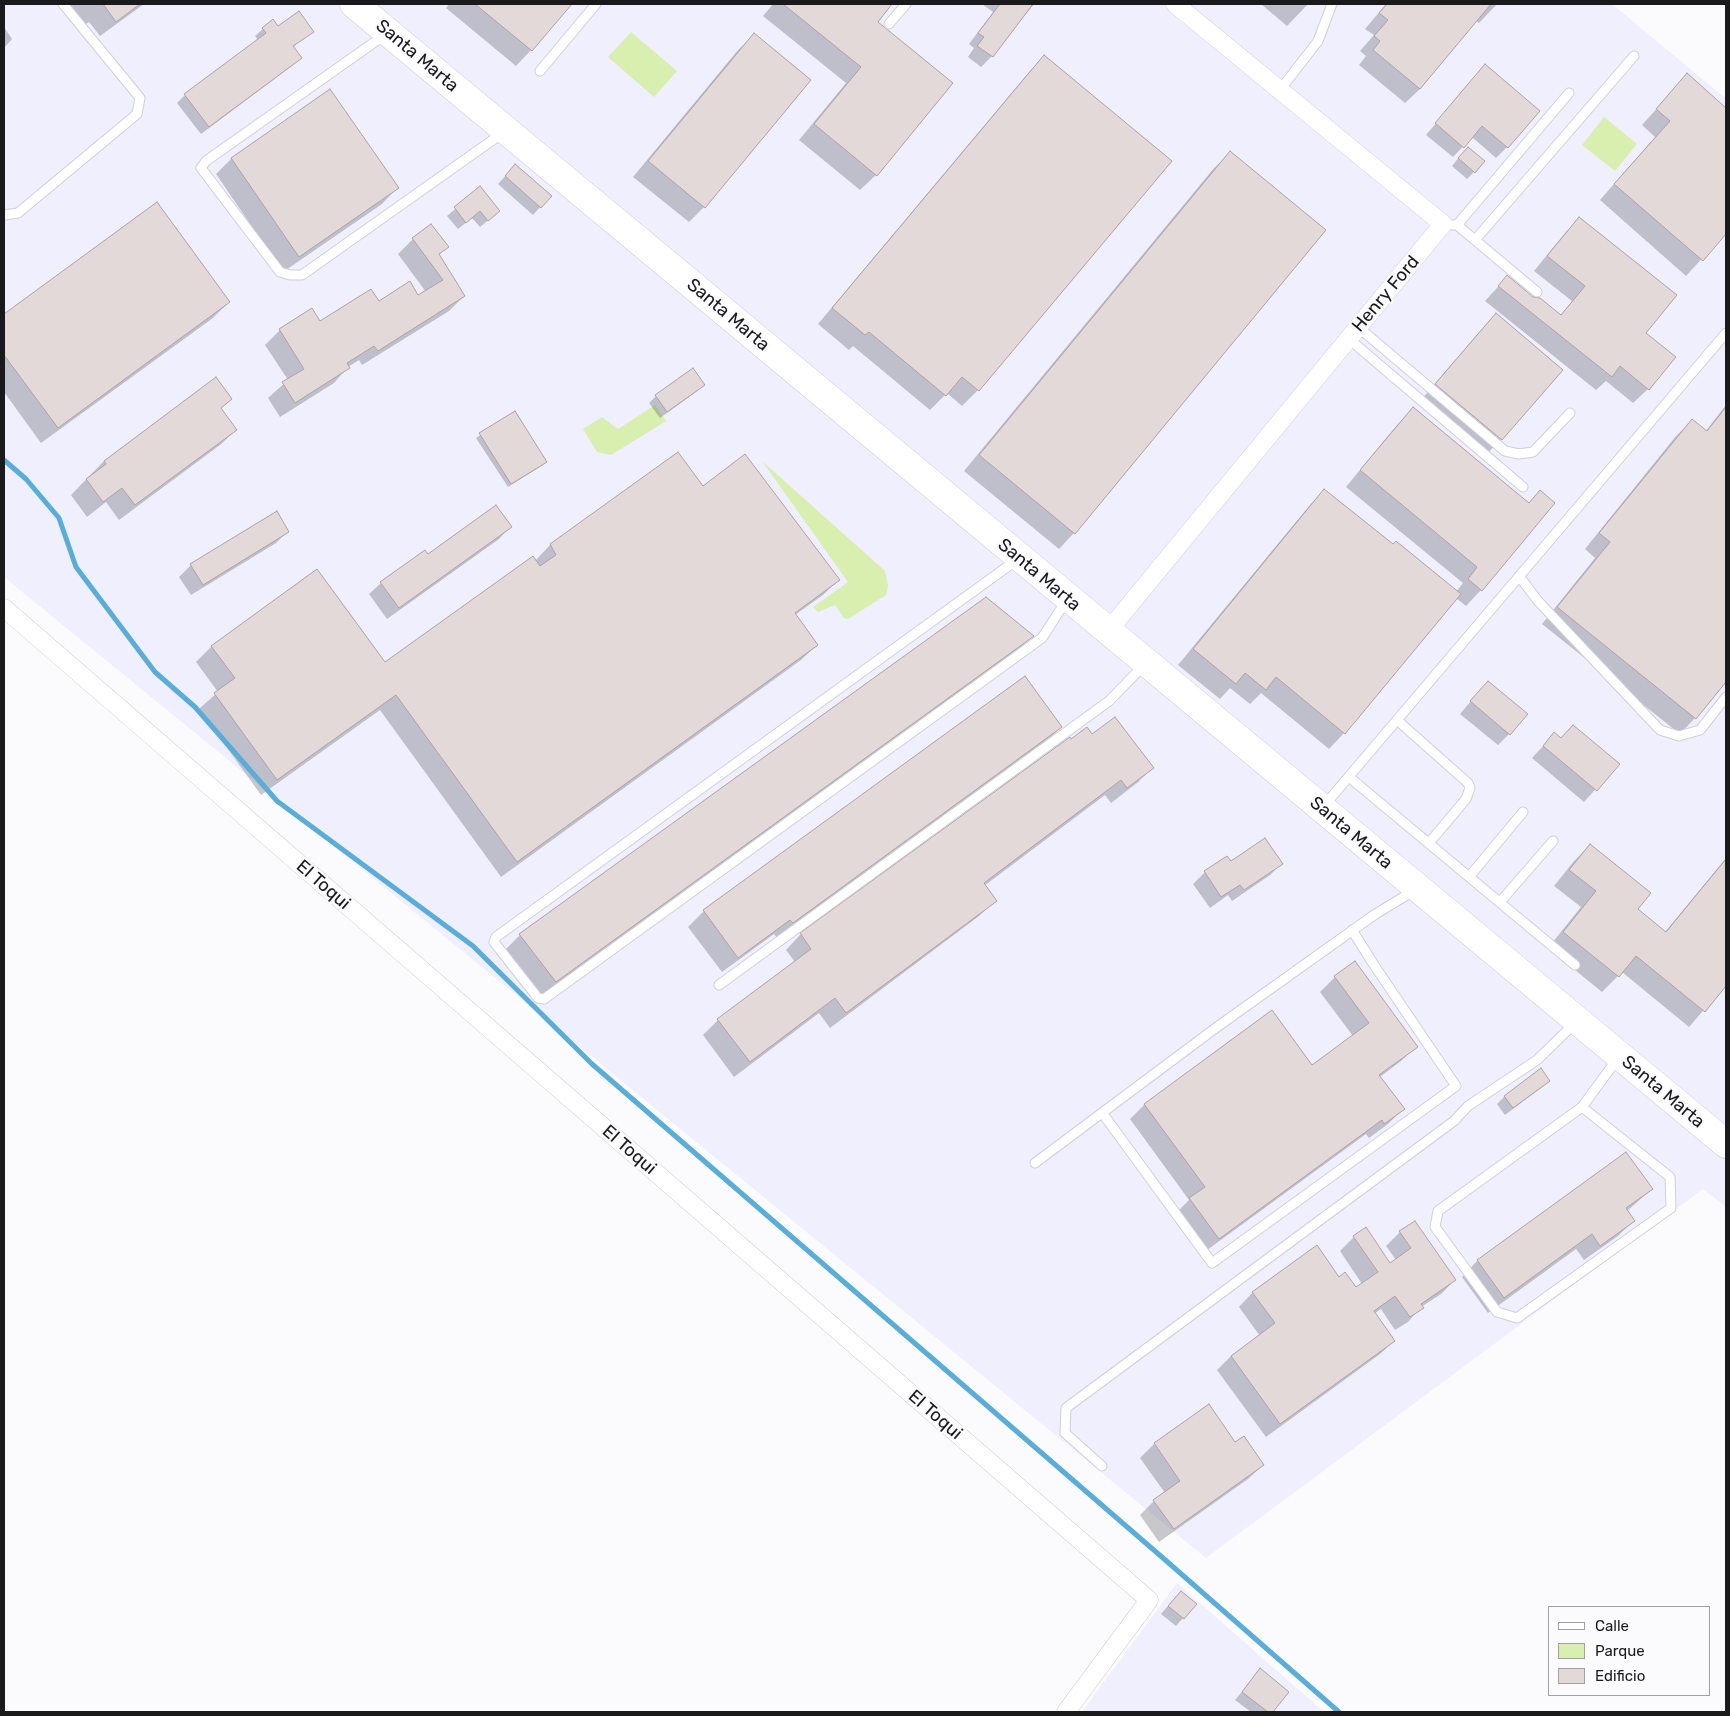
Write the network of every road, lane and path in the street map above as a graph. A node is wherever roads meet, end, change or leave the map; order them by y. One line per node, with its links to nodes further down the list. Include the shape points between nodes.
1 (63, 4): 14 (lane, via 140,98 137,114 18,213)
2 (354, 4): 8 (main road, Santa Marta)
3 (596, 4): 10 (lane)
4 (906, 4): 7 (lane)
5 (1175, 4): 11 (street)
6 (1332, 4): 11 (lane, via 1318,42)
7 (889, 24)
8 (388, 32): 13 (main road, Santa Marta); 13 (lane, via 206,161 201,168 280,272 302,275)
9 (1634, 56): 16 (lane)
10 (540, 71)
11 (1280, 90): 15 (street)
12 (1569, 93): 15 (lane)
13 (506, 131): 22 (main road, Santa Marta)
14 (4, 216)
15 (1450, 225): 16 (lane); 18 (street, Henry Ford)
16 (1475, 240): 17 (lane)
17 (1537, 292)
18 (1354, 333): 20 (lane, via 1505,451 1533,452); 21 (lane); 26 (street, Henry Ford)
19 (1726, 333): 23 (lane)
20 (1570, 413)
21 (1523, 487)
22 (1020, 558): 24 (main road, Santa Marta); 24 (lane, via 496,937 494,942 538,998 544,999 1042,638)
23 (1519, 576): 28 (lane, via 1538,601 1660,730 1679,736 1700,730); 29 (lane)
24 (1068, 598): 26 (main road, Santa Marta)
25 (4, 608): 48 (street, El Toqui, via 1149,1600)
26 (1108, 631): 27 (main road, Santa Marta)
27 (1146, 663): 31 (main road, Santa Marta); 40 (lane, via 1109,701)
28 (1726, 697)
29 (1397, 720): 30 (lane); 34 (lane, via 1466,779 1470,788 1466,799)
30 (1349, 777): 31 (lane); 34 (lane)
31 (1321, 809): 36 (main road, Santa Marta)
32 (1523, 812): 35 (lane)
33 (1552, 841): 37 (lane)
34 (1429, 843): 35 (lane)
35 (1469, 877): 37 (lane)
36 (1417, 888): 38 (lane); 41 (main road, Santa Marta)
37 (1500, 902): 39 (lane)
38 (1352, 930): 44 (lane, via 1216,1027); 44 (lane, via 1456,1086 1212,1263)
39 (1575, 965)
40 (719, 985)
41 (1577, 1021): 42 (main road, Santa Marta); 47 (lane, via 1537,1060 1468,1106 1454,1121 1066,1408 1065,1432)
42 (1620, 1056): 43 (lane); 45 (main road, Santa Marta)
43 (1582, 1107): 43 (lane, via 1438,1211 1435,1227 1497,1312 1517,1318 1671,1208 1670,1177)
44 (1103, 1114): 46 (lane)
45 (1726, 1144)
46 (1035, 1163)
47 (1102, 1466)
48 (1066, 1712)

